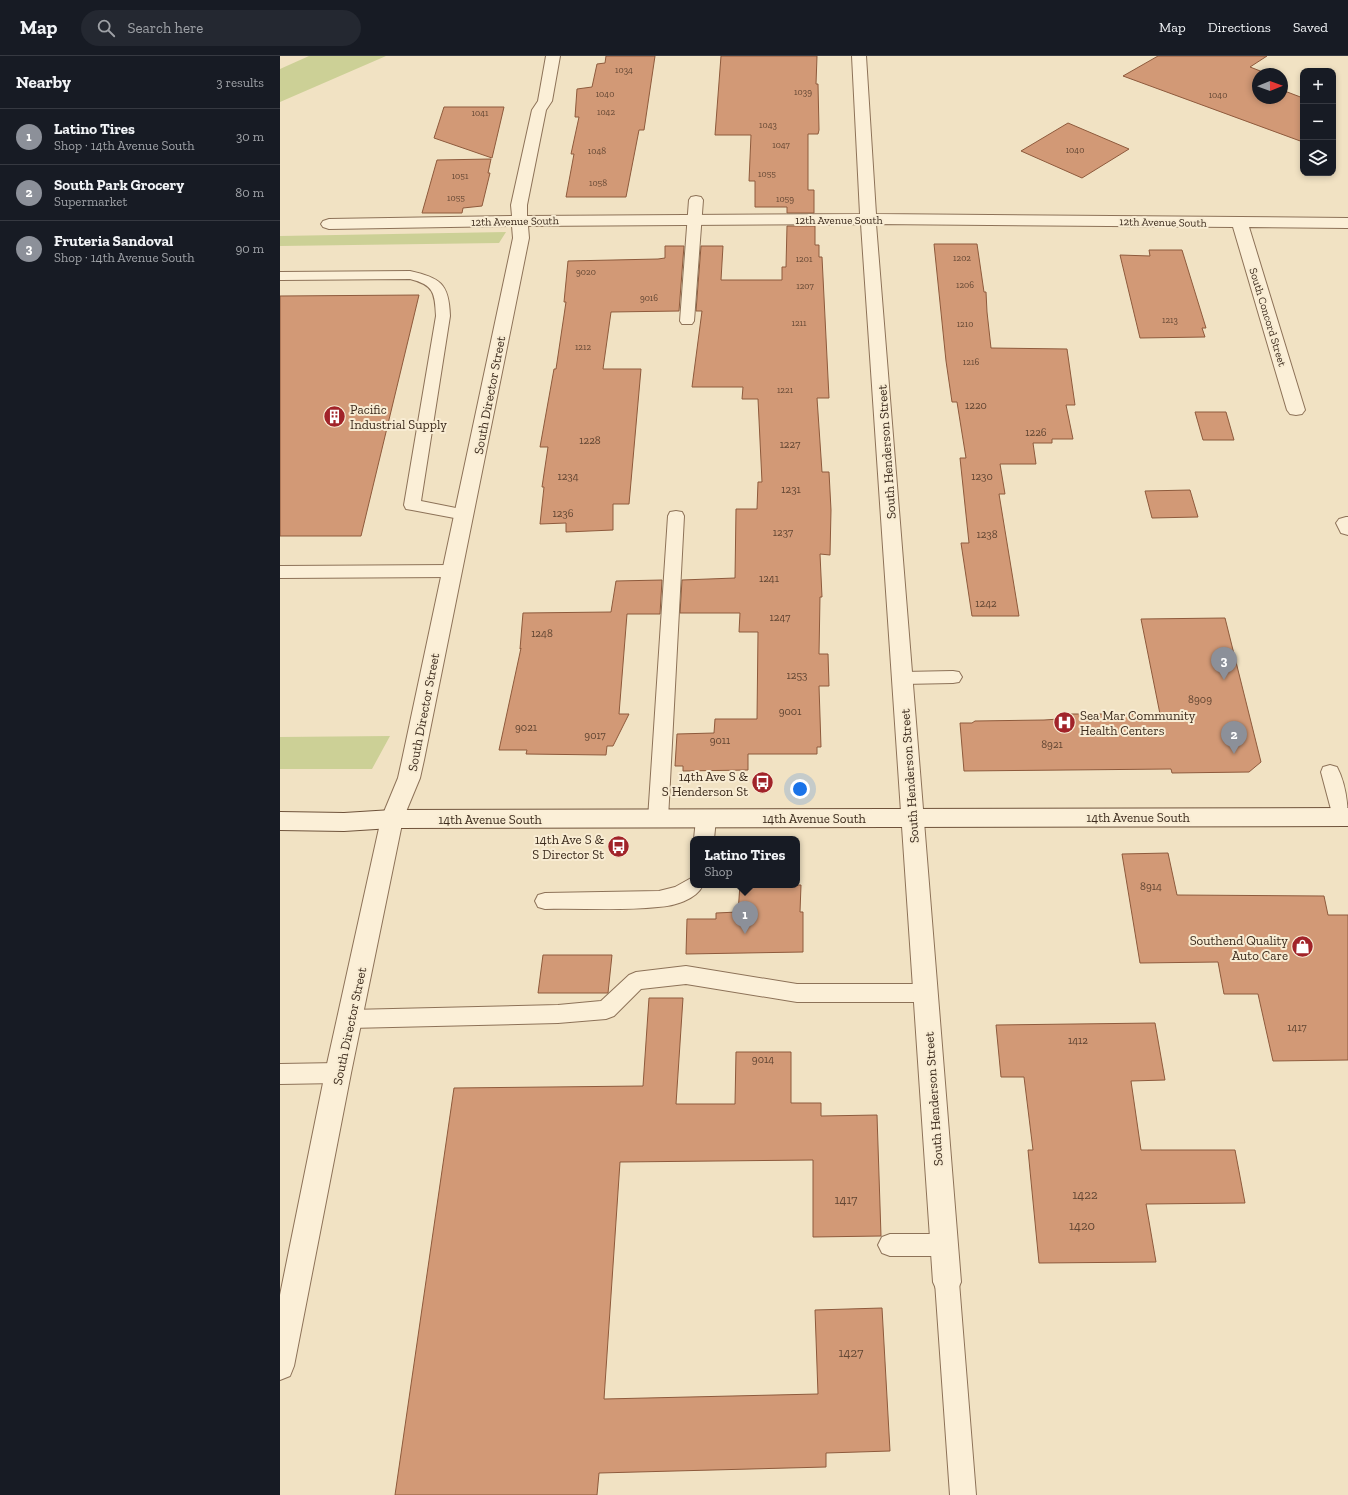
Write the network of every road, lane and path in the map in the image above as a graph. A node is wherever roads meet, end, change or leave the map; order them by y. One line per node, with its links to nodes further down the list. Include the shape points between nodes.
1 (553, 56): 6 (street, South Director Street, via 545,101 539,110 518,204)
2 (859, 56): 4 (street, South Henderson Street)
3 (696, 200): 5 (lane)
4 (868, 219): 5 (street, 12th Avenue South); 7 (street, 12th Avenue South); 18 (street, South Henderson Street)
5 (695, 220): 6 (street, 12th Avenue South); 11 (lane)
6 (519, 221): 9 (street, 12th Avenue South); 13 (street, South Director Street, via 521,238)
7 (1240, 223): 8 (street, 12th Avenue South); 12 (street, South Concord Street)
8 (1348, 223)
9 (329, 224)
10 (280, 276): 13 (lane, via 410,275 427,279 437,286 443,297 443,316 412,505)
11 (687, 321)
12 (1296, 410)
13 (465, 515): 15 (street, South Director Street)
14 (676, 516): 23 (lane)
15 (451, 571): 16 (lane); 22 (street, South Director Street, via 409,778)
16 (280, 572)
17 (953, 677): 18 (lane)
18 (903, 678): 21 (street, South Henderson Street)
19 (1330, 772): 20 (lane)
20 (1346, 817): 21 (street, 14th Avenue South)
21 (912, 818): 25 (street, 14th Avenue South); 28 (street, South Henderson Street)
22 (392, 819): 23 (street, 14th Avenue South); 24 (street, 14th Avenue South, via 344,822); 29 (street, South Director Street)
23 (658, 819): 25 (street, 14th Avenue South)
24 (280, 821)
25 (705, 829)
26 (691, 888): 27 (lane, via 677,895 659,899)
27 (546, 901)
28 (925, 993): 29 (lane, via 797,993 686,975 636,981 606,1010 558,1014); 33 (street, South Henderson Street)
29 (350, 1019): 30 (street, South Director Street)
30 (338, 1073): 31 (lane); 35 (street, South Director Street)
31 (280, 1074)
32 (890, 1245): 33 (lane)
33 (944, 1245): 34 (street, South Henderson Street)
34 (947, 1282): 36 (lane, South Henderson Street)
35 (280, 1366)
36 (963, 1495)

